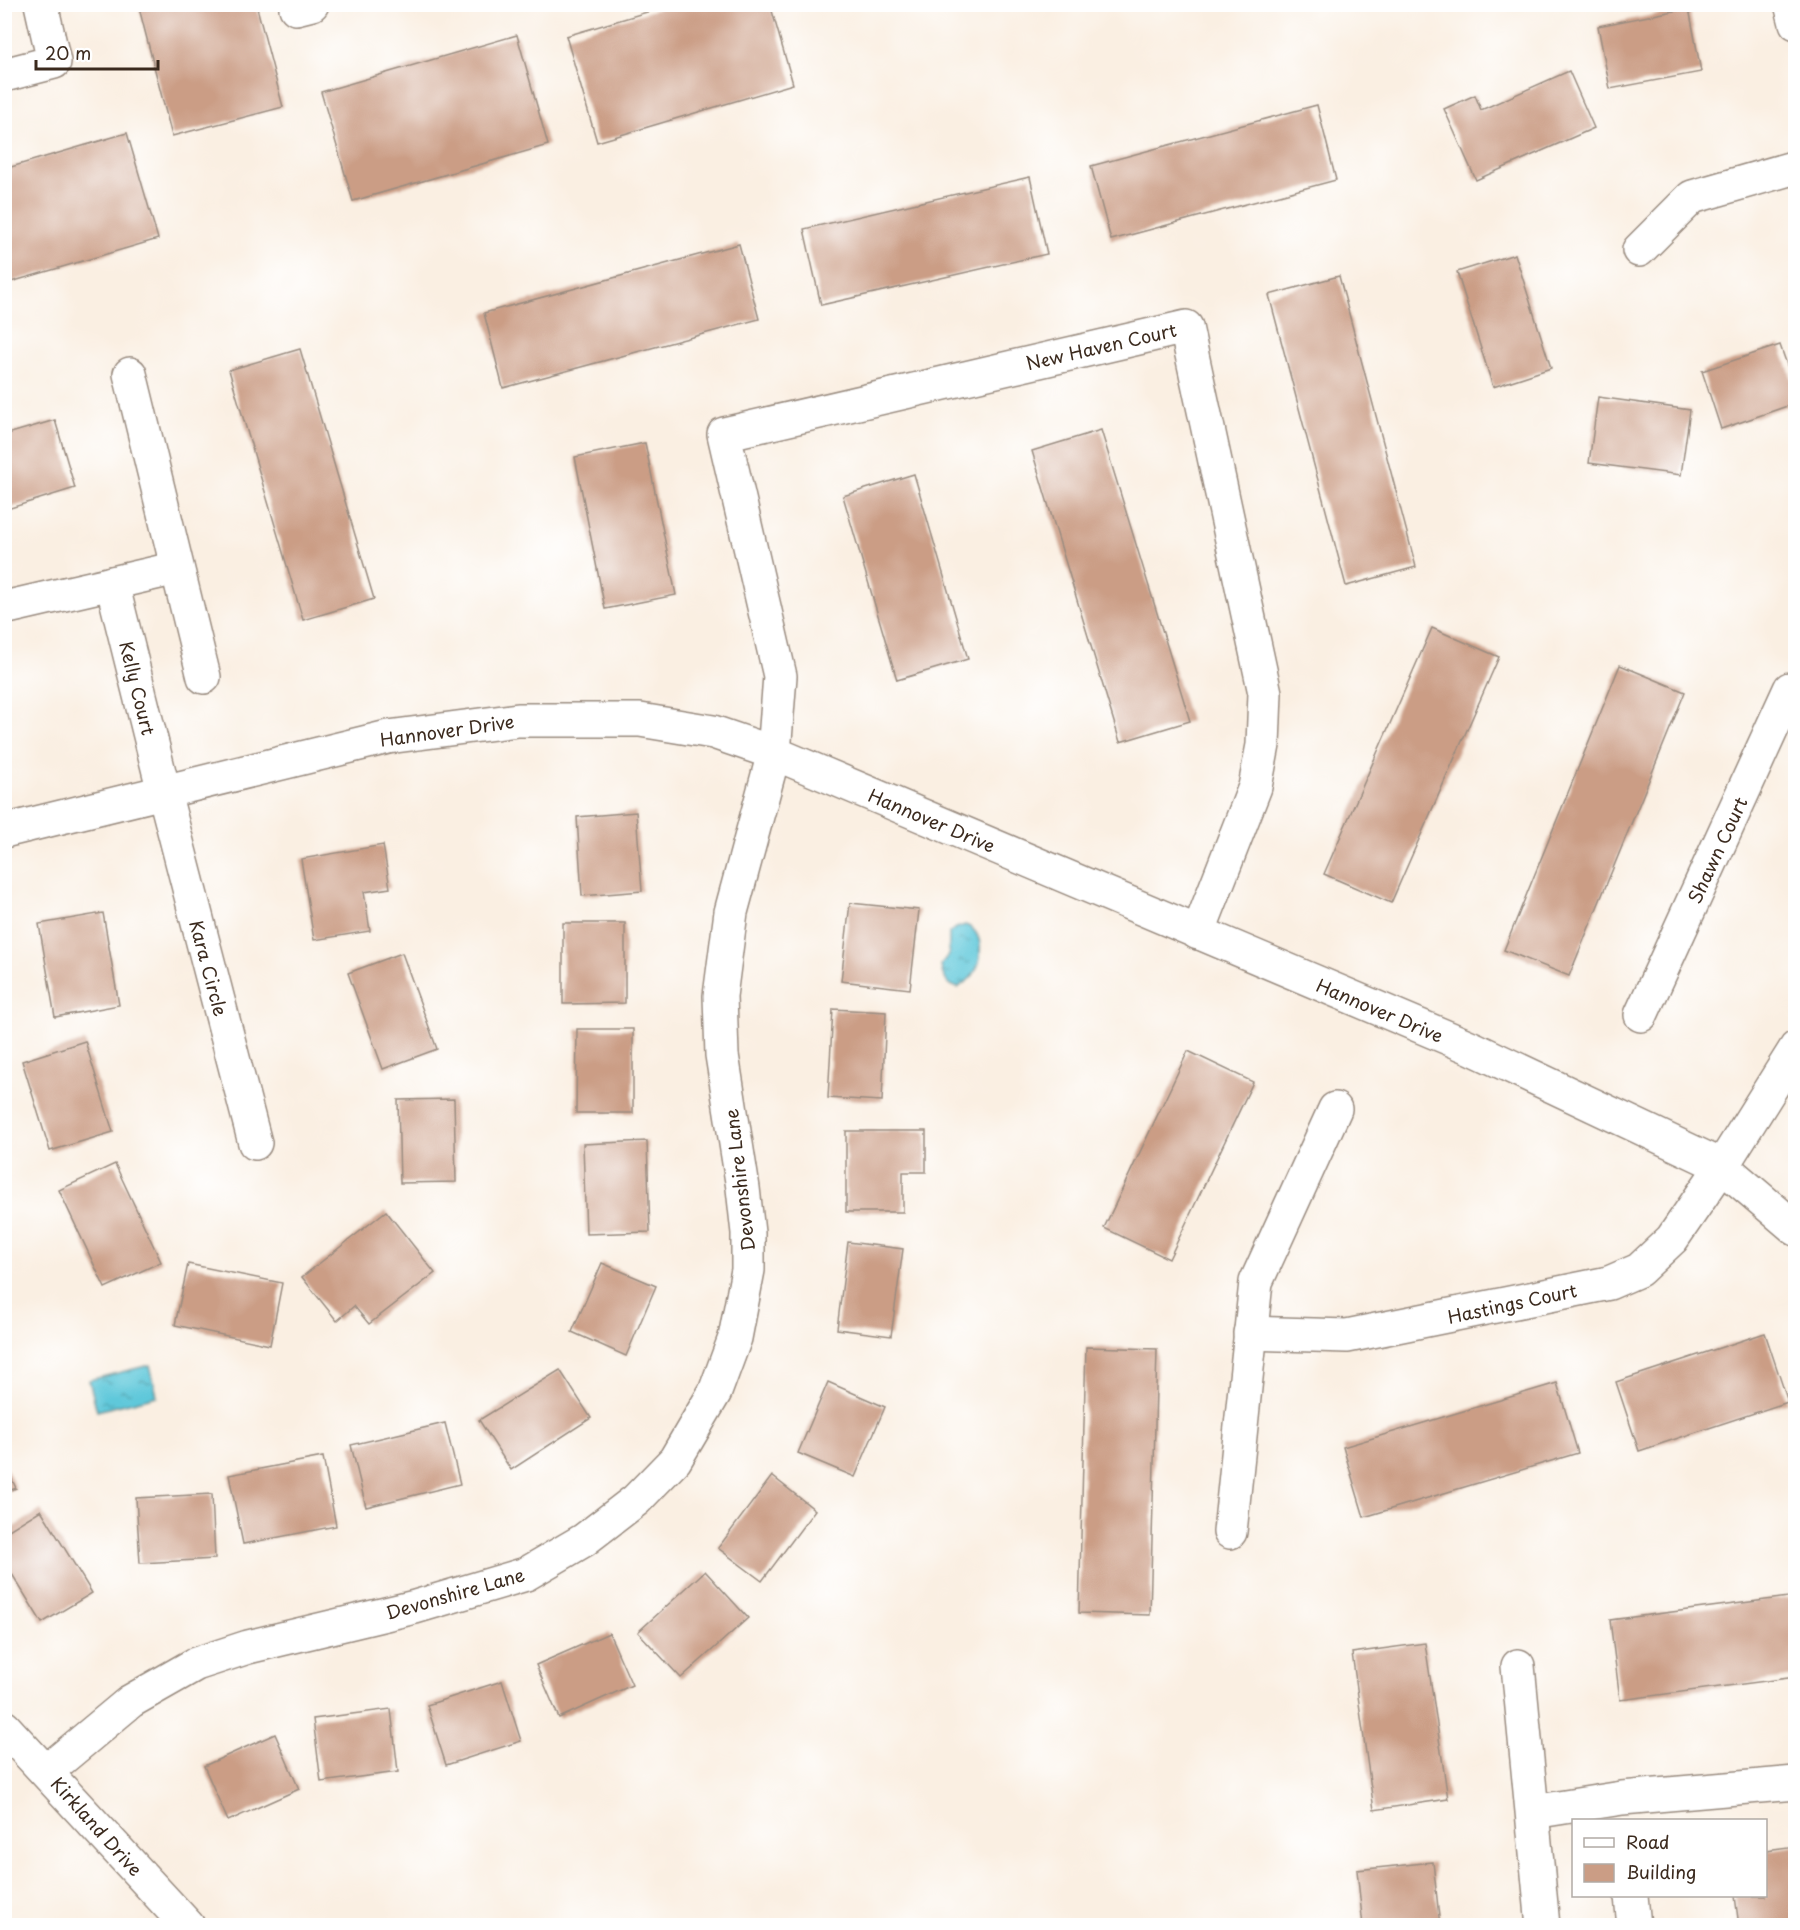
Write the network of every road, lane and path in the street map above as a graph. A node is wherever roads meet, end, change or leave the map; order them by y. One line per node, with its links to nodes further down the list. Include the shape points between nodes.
1 (41, 4): 4 (street, via 54,62)
2 (1791, 4): 3 (street)
3 (1796, 23)
4 (4, 75)
5 (1796, 166): 6 (street, via 1692,197)
6 (1639, 250)
7 (130, 374): 8 (street)
8 (177, 568): 9 (street); 11 (street)
9 (112, 583): 10 (street); 14 (street, Kelly Court)
10 (4, 608)
11 (204, 677)
12 (1796, 689): 17 (street, Shawn Court, via 1790,689)
13 (774, 753): 14 (street, Hannover Drive, via 713,732 640,720 518,720 388,737); 16 (street, Hannover Drive); 16 (street, New Haven Court, via 780,676 724,434 1186,327 1265,693 1263,744 1255,787); 27 (street, Devonshire Lane, via 731,912 720,996 722,1055 743,1188 748,1270 735,1338 715,1392 675,1460 627,1507 584,1540 526,1574 196,1664 131,1701)
14 (164, 792): 15 (street, Hannover Drive); 20 (street, Kara Circle)
15 (4, 831)
16 (1198, 933): 21 (street, Hannover Drive, via 1472,1048)
17 (1641, 1015)
18 (1796, 1048): 21 (street, Hastings Court)
19 (1335, 1109): 23 (street, via 1256,1282)
20 (255, 1143)
21 (1722, 1166): 22 (street, Hannover Drive); 23 (street, Hastings Court, via 1671,1239 1639,1270 1609,1283 1347,1336)
22 (1796, 1229)
23 (1250, 1333): 24 (street)
24 (1230, 1532)
25 (1518, 1666): 30 (street)
26 (4, 1727): 27 (street, Kirkland Drive)
27 (47, 1772): 32 (street, Kirkland Drive)
28 (1796, 1783): 29 (street)
29 (1623, 1810): 30 (street)
30 (1533, 1812): 33 (street)
31 (1631, 1897): 34 (street)
32 (188, 1926)
33 (1543, 1926)
34 (1634, 1926)

